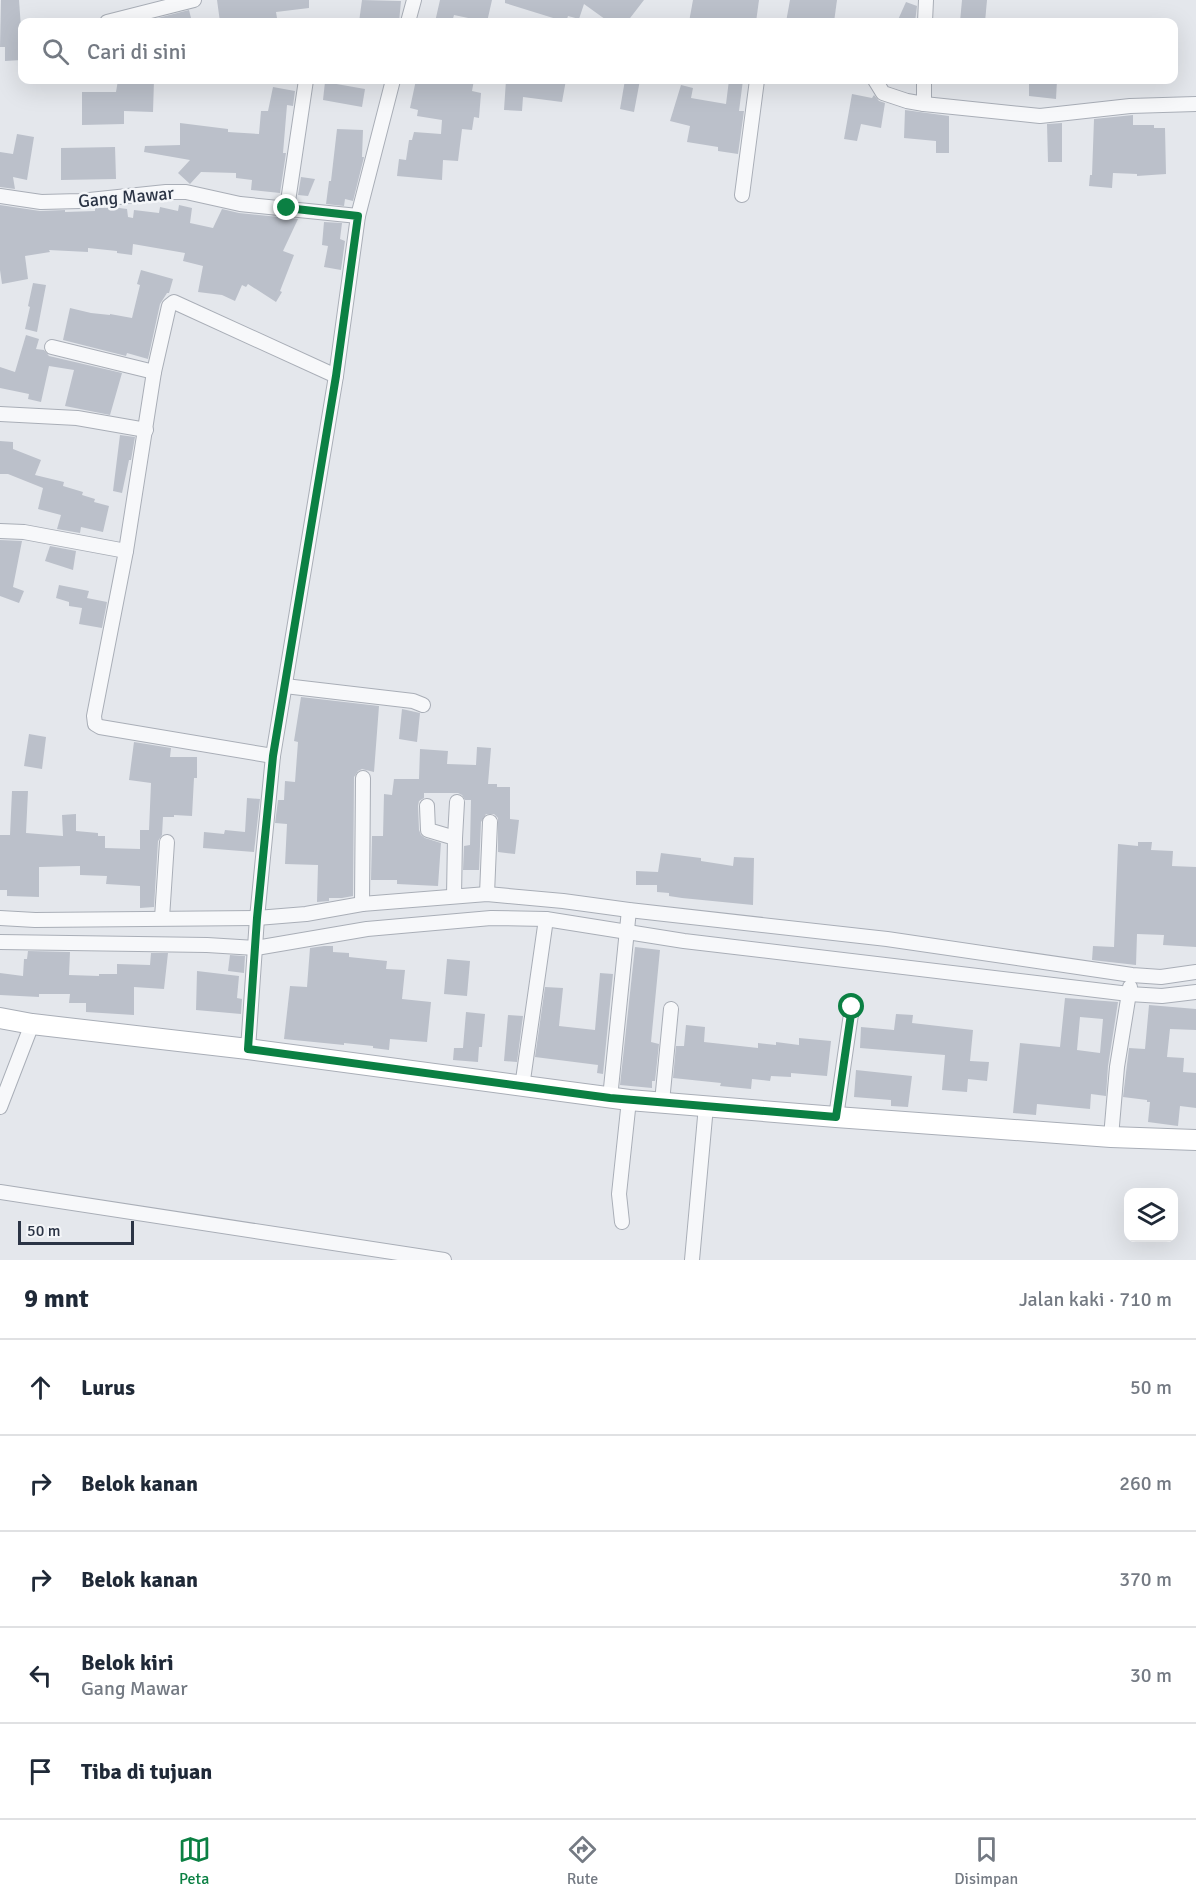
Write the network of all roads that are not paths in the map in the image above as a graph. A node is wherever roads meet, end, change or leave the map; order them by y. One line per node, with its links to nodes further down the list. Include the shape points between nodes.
1 (194, 0): 4 (street)
2 (414, 0): 5 (street)
3 (926, 0): 6 (street)
4 (123, 18)
5 (409, 18)
6 (925, 18)
7 (305, 84): 16 (street)
8 (392, 84): 17 (street)
9 (756, 84): 14 (street)
10 (877, 84): 12 (street, via 883,93)
11 (924, 84): 12 (street)
12 (924, 104): 13 (street, via 1040,116 1130,106)
13 (1196, 104)
14 (742, 195)
15 (0, 196): 16 (street, Gang Mawar, via 41,202 186,192 240,204)
16 (287, 208): 17 (street, Gang Mawar)
17 (358, 216): 20 (street)
18 (52, 347): 19 (street)
19 (154, 372): 20 (street, via 169,306 174,302); 22 (street)
20 (336, 376): 25 (street)
21 (0, 414): 22 (street, via 77,418)
22 (146, 430): 24 (street)
23 (0, 531): 24 (street)
24 (126, 551): 27 (street, via 95,724)
25 (285, 686): 26 (street, via 413,700); 27 (street)
26 (423, 705)
27 (273, 756): 44 (street)
28 (363, 778): 36 (street)
29 (457, 802): 32 (street)
30 (427, 806): 32 (street, via 428,830)
31 (490, 822): 34 (street)
32 (454, 838): 35 (street)
33 (167, 842): 38 (street)
34 (487, 894): 35 (street); 37 (street)
35 (454, 896): 36 (street)
36 (362, 903): 44 (street, via 306,914)
37 (568, 912): 39 (street); 42 (street); 42 (street)
38 (162, 918): 40 (street); 41 (street)
39 (546, 919): 44 (street, via 491,918); 55 (street)
40 (48, 922): 43 (street); 45 (street)
41 (207, 922): 44 (street); 46 (street)
42 (628, 922): 48 (street, via 887,939); 48 (street, via 684,941); 56 (street)
43 (2, 930): 45 (street)
44 (256, 934): 46 (street); 54 (street)
45 (47, 941): 46 (street)
46 (207, 943)
47 (1196, 972): 48 (street)
48 (1130, 985): 49 (street, via 1162,996); 61 (street)
49 (1196, 992)
50 (852, 1007): 60 (street)
51 (671, 1009): 58 (street)
52 (0, 1018): 53 (street)
53 (32, 1024): 54 (street); 57 (street)
54 (248, 1049): 55 (street)
55 (522, 1087): 56 (street)
56 (619, 1099): 58 (street); 64 (street)
57 (1, 1102)
58 (662, 1102): 59 (street)
59 (706, 1106): 60 (street); 66 (street)
60 (836, 1117): 61 (street)
61 (1111, 1137): 62 (street)
62 (1196, 1140)
63 (0, 1192): 65 (street)
64 (622, 1222)
65 (444, 1260)
66 (692, 1260)

